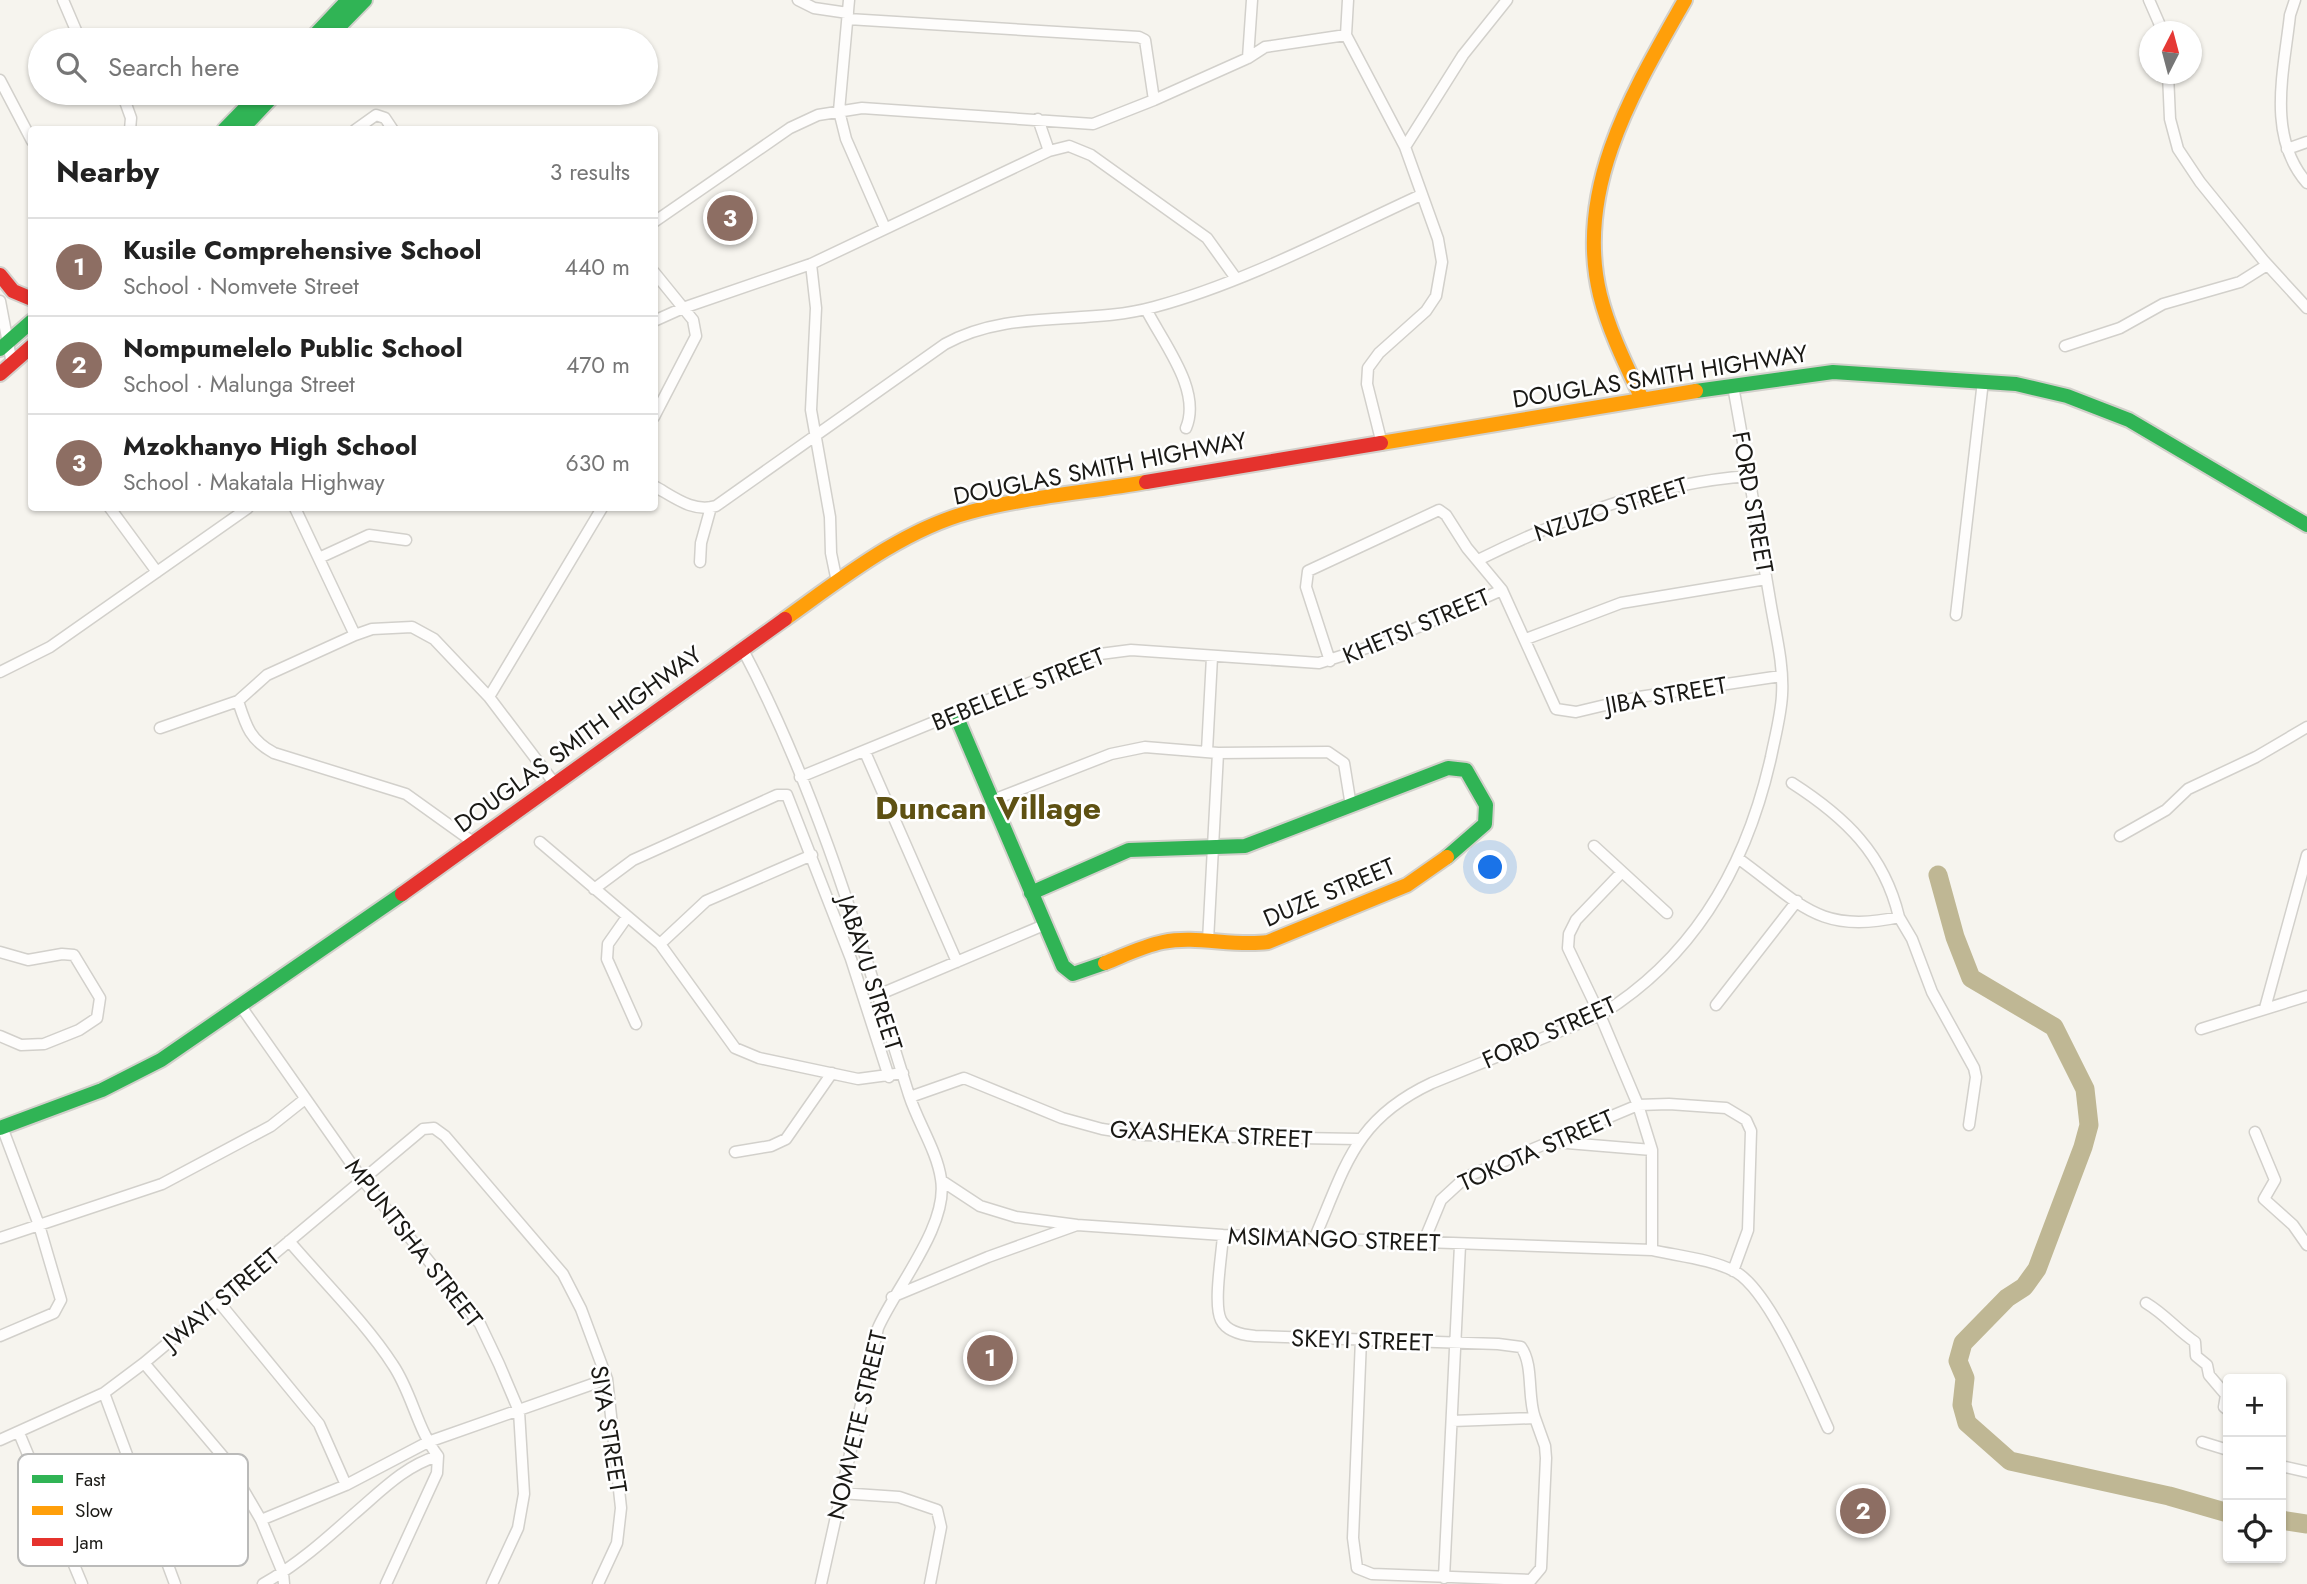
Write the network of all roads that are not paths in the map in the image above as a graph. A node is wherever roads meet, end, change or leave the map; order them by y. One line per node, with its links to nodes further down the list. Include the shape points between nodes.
1 (62, 0): 14 (street)
2 (348, 0): 15 (street)
3 (365, 0): 16 (street)
4 (798, 0): 12 (street)
5 (849, 0): 12 (street)
6 (1252, 0): 18 (street)
7 (1348, 0): 17 (street)
8 (1507, 0): 34 (street, via 1463,55)
9 (1685, 0): 59 (street, via 1614,133 1594,215 1597,281 1615,339)
10 (2149, 0): 13 (street)
11 (2295, 0): 35 (street, via 2280,114)
12 (848, 16): 21 (street, via 1139,37 1149,51); 25 (street)
13 (2158, 21)
14 (75, 28)
15 (321, 28)
16 (338, 28)
17 (1346, 35): 18 (street, via 1265,47); 34 (street)
18 (1248, 58): 21 (street)
19 (0, 80): 32 (street)
20 (2168, 84): 42 (street, via 2170,119 2178,149)
21 (1154, 100): 26 (street, via 1093,124)
22 (126, 105): 27 (street)
23 (248, 105): 28 (street)
24 (265, 105): 29 (street)
25 (839, 111): 26 (street, via 862,108); 39 (street, via 790,128); 40 (street, via 846,139)
26 (1038, 119): 36 (street)
27 (130, 126)
28 (228, 126)
29 (245, 126)
30 (361, 126): 31 (street, via 376,115)
31 (390, 126)
32 (28, 133)
33 (2307, 142): 35 (street)
34 (1405, 147): 38 (street)
35 (2287, 149): 37 (street)
36 (1049, 151): 40 (street); 45 (street, via 1069,146 1091,155 1207,238)
37 (2307, 183)
38 (1420, 195): 45 (street); 63 (street, via 1441,252 1442,277 1426,311 1370,362 1367,384)
39 (658, 219)
40 (885, 228): 41 (street)
41 (811, 264): 48 (street); 62 (street, via 816,308 810,397)
42 (2267, 265): 49 (street); 54 (street, via 2240,282 2163,304 2120,328)
43 (0, 275): 46 (street, via 13,291)
44 (658, 277): 48 (street)
45 (1235, 278): 50 (street)
46 (28, 297)
47 (0, 301): 53 (street)
48 (683, 308): 51 (street); 60 (street, via 696,324 696,336)
49 (2307, 308)
50 (1146, 309): 61 (street, via 1188,387 1191,408); 62 (street, via 973,329)
51 (658, 319)
52 (28, 325): 53 (street)
53 (4, 346): 56 (street)
54 (2065, 346)
55 (28, 350): 56 (street)
56 (6, 369)
57 (1979, 381): 58 (street, DOUGLAS SMITH HIGHWAY, via 1833,372); 71 (street, DOUGLAS SMITH HIGHWAY, via 2067,396 2129,420); 80 (street)
58 (1733, 386): 59 (street, DOUGLAS SMITH HIGHWAY); 64 (street, FORD STREET)
59 (1642, 399): 63 (street, DOUGLAS SMITH HIGHWAY)
60 (658, 409)
61 (1186, 428)
62 (815, 436): 66 (street); 78 (street)
63 (1382, 444): 78 (street, DOUGLAS SMITH HIGHWAY, via 970,512 915,534)
64 (1749, 476): 74 (street, NZUZO STREET, via 1708,479 1635,496 1549,526); 77 (street, FORD STREET)
65 (658, 488): 66 (street, via 691,506)
66 (711, 507): 75 (street)
67 (112, 511): 76 (street)
68 (244, 511): 76 (street)
69 (296, 511): 73 (street)
70 (600, 511): 88 (street)
71 (2307, 525)
72 (406, 540): 73 (street, via 369,535)
73 (319, 558): 81 (street)
74 (1478, 560): 79 (street); 85 (street, via 1439,510 1311,567 1306,587)
75 (699, 562)
76 (157, 572): 86 (street, via 50,647)
77 (1766, 579): 82 (street, via 1621,603); 87 (street, FORD STREET)
78 (837, 582): 83 (street, DOUGLAS SMITH HIGHWAY)
79 (1502, 590): 82 (street); 85 (street, KHETSI STREET)
80 (1956, 615)
81 (355, 635): 88 (street, via 385,628 423,631); 89 (street, via 267,675)
82 (1526, 639): 87 (street, JIBA STREET, via 1553,706 1566,712)
83 (743, 649): 95 (street, JABAVU STREET, via 771,703); 97 (street, DOUGLAS SMITH HIGHWAY)
84 (1212, 657): 85 (street, BEBELELE STREET); 90 (street, BEBELELE STREET, via 1111,651); 94 (street)
85 (1330, 661)
86 (0, 672)
87 (1781, 676): 107 (street, FORD STREET, via 1782,695 1767,774)
88 (489, 697): 97 (street)
89 (238, 701): 92 (street); 101 (street, via 247,729 258,744 407,794)
90 (955, 712): 93 (street, BEBELELE STREET); 98 (street)
91 (2307, 727): 100 (street, via 2188,789 2166,810)
92 (160, 728)
93 (865, 752): 95 (street, BEBELELE STREET); 119 (street)
94 (1212, 752): 98 (street, via 1128,749); 99 (street, via 1328,752 1344,763); 104 (street)
95 (800, 777): 120 (street, JABAVU STREET)
96 (1792, 783): 114 (street, via 1836,812 1864,841 1882,870)
97 (555, 784): 101 (street, DOUGLAS SMITH HIGHWAY)
98 (993, 800): 110 (street)
99 (1351, 806): 104 (street, via 1245,846); 116 (street, DUZE STREET, via 1454,767 1466,771 1486,805 1485,824 1465,844 1392,893 1262,944)
100 (2120, 836)
101 (473, 842): 122 (street, DOUGLAS SMITH HIGHWAY)
102 (540, 842): 109 (street)
103 (1594, 846): 108 (street)
104 (1214, 849): 110 (street, via 1129,850); 116 (street)
105 (812, 855): 109 (street, via 790,797 778,795 633,860); 117 (street, via 706,901); 131 (street)
106 (2307, 855): 124 (street)
107 (1739, 859): 111 (street); 125 (street, FORD STREET, via 1713,904 1665,965)
108 (1621, 873): 112 (street); 125 (street, via 1576,920 1567,941 1571,960)
109 (594, 889): 113 (street)
110 (1031, 893): 115 (street)
111 (1797, 901): 114 (street, via 1823,919 1836,922 1867,924); 123 (street)
112 (1667, 913)
113 (627, 916): 117 (street); 126 (street, via 608,944 607,959)
114 (1899, 917): 135 (street, via 1932,992 1974,1068)
115 (1044, 925): 116 (street, DUZE STREET, via 1063,966 1073,974 1153,944); 119 (street)
116 (1208, 941)
117 (660, 944): 129 (street, via 735,1048)
118 (0, 952): 128 (street, via 28,960 74,956 94,984 100,1012 91,1024 44,1044 22,1045)
119 (957, 962): 120 (street)
120 (878, 995): 130 (street, JABAVU STREET)
121 (2307, 996): 124 (street)
122 (240, 1005): 133 (street, MPUNTSHA STREET); 136 (street, DOUGLAS SMITH HIGHWAY, via 128,1080)
123 (1716, 1005)
124 (2265, 1008): 127 (street)
125 (1600, 1015): 134 (street); 139 (street, FORD STREET, via 1408,1095)
126 (636, 1024)
127 (2201, 1029)
128 (0, 1036)
129 (832, 1073): 131 (street, via 858,1079); 142 (street, via 786,1139)
130 (903, 1073): 131 (street); 132 (street, JABAVU STREET)
131 (889, 1077)
132 (910, 1097): 139 (street, GXASHEKA STREET, via 964,1078 1101,1129 1141,1135); 144 (street, JABAVU STREET)
133 (305, 1099): 143 (street, MPUNTSHA STREET); 145 (street, via 271,1126 162,1184)
134 (1638, 1105): 140 (street, TOKOTA STREET); 141 (street); 155 (street, via 1726,1108 1746,1120 1752,1145 1748,1230)
135 (1969, 1125)
136 (1, 1128): 145 (street)
137 (423, 1129): 143 (street, JWAYI STREET); 163 (street, SIYA STREET, via 433,1128 445,1136 563,1274)
138 (2255, 1132): 153 (street, via 2275,1180 2264,1199)
139 (1358, 1139): 148 (street, FORD STREET)
140 (1552, 1142): 141 (street); 151 (street, TOKOTA STREET, via 1466,1177 1448,1191)
141 (1652, 1150): 154 (street)
142 (735, 1152)
143 (362, 1179): 150 (street, JWAYI STREET); 166 (street, MPUNTSHA STREET, via 480,1324)
144 (942, 1181): 146 (street, MSIMANGO STREET, via 980,1206 1016,1217); 156 (street, via 930,1234)
145 (39, 1225): 149 (street); 159 (street, via 60,1305 54,1313)
146 (1077, 1225): 147 (street, MSIMANGO STREET); 156 (street, NOMVETE STREET)
147 (1223, 1235): 148 (street, MSIMANGO STREET); 160 (street, SKEYI STREET, via 1219,1312 1223,1324 1255,1336)
148 (1315, 1237): 151 (street, MSIMANGO STREET)
149 (0, 1238)
150 (289, 1241): 157 (street, JWAYI STREET); 172 (street, via 391,1361)
151 (1424, 1241): 152 (street, MSIMANGO STREET)
152 (1460, 1245): 154 (street, MSIMANGO STREET); 161 (street)
153 (2307, 1245)
154 (1652, 1250): 155 (street, MSIMANGO STREET)
155 (1733, 1271): 169 (street, via 1749,1282 1764,1302)
156 (892, 1297): 182 (street, NOMVETE STREET, via 878,1328)
157 (218, 1301): 162 (street, JWAYI STREET); 181 (street, via 319,1424)
158 (2146, 1303): 164 (street, via 2170,1317 2174,1327 2194,1342 2196,1356)
159 (0, 1336)
160 (1361, 1339): 161 (street, SKEYI STREET); 188 (street, via 1353,1556 1363,1572)
161 (1454, 1344): 167 (street, SKEYI STREET, via 1521,1347 1527,1359 1529,1403); 168 (street)
162 (144, 1363): 165 (street, JWAYI STREET); 177 (street)
163 (607, 1379): 166 (street); 194 (street, SIYA STREET, via 621,1508 617,1543)
164 (2223, 1391)
165 (104, 1393): 170 (street, JWAYI STREET); 176 (street)
166 (519, 1411): 172 (street); 193 (street, MPUNTSHA STREET, via 523,1507)
167 (1535, 1418): 168 (street); 188 (street, via 1546,1458 1541,1568 1536,1577 1525,1581)
168 (1452, 1421): 188 (street)
169 (1828, 1428)
170 (19, 1433): 171 (street, JWAYI STREET); 175 (street)
171 (0, 1440)
172 (428, 1442): 178 (street); 181 (street)
173 (2202, 1442): 174 (street)
174 (2223, 1448)
175 (28, 1454)
176 (127, 1454)
177 (221, 1454)
178 (438, 1456): 187 (street, via 402,1473); 192 (street, via 437,1474)
179 (2286, 1467): 180 (street)
180 (2307, 1472)
181 (346, 1485): 184 (street)
182 (840, 1493): 195 (street, NOMVETE STREET); 196 (street, via 899,1497 937,1510 941,1527)
183 (248, 1498): 184 (street)
184 (261, 1520): 187 (street)
185 (74, 1566): 189 (street)
186 (168, 1566): 190 (street)
187 (283, 1578): 191 (street)
188 (1441, 1581)
189 (82, 1584)
190 (175, 1584)
191 (263, 1584)
192 (386, 1584)
193 (492, 1584)
194 (598, 1584)
195 (821, 1584)
196 (930, 1584)

